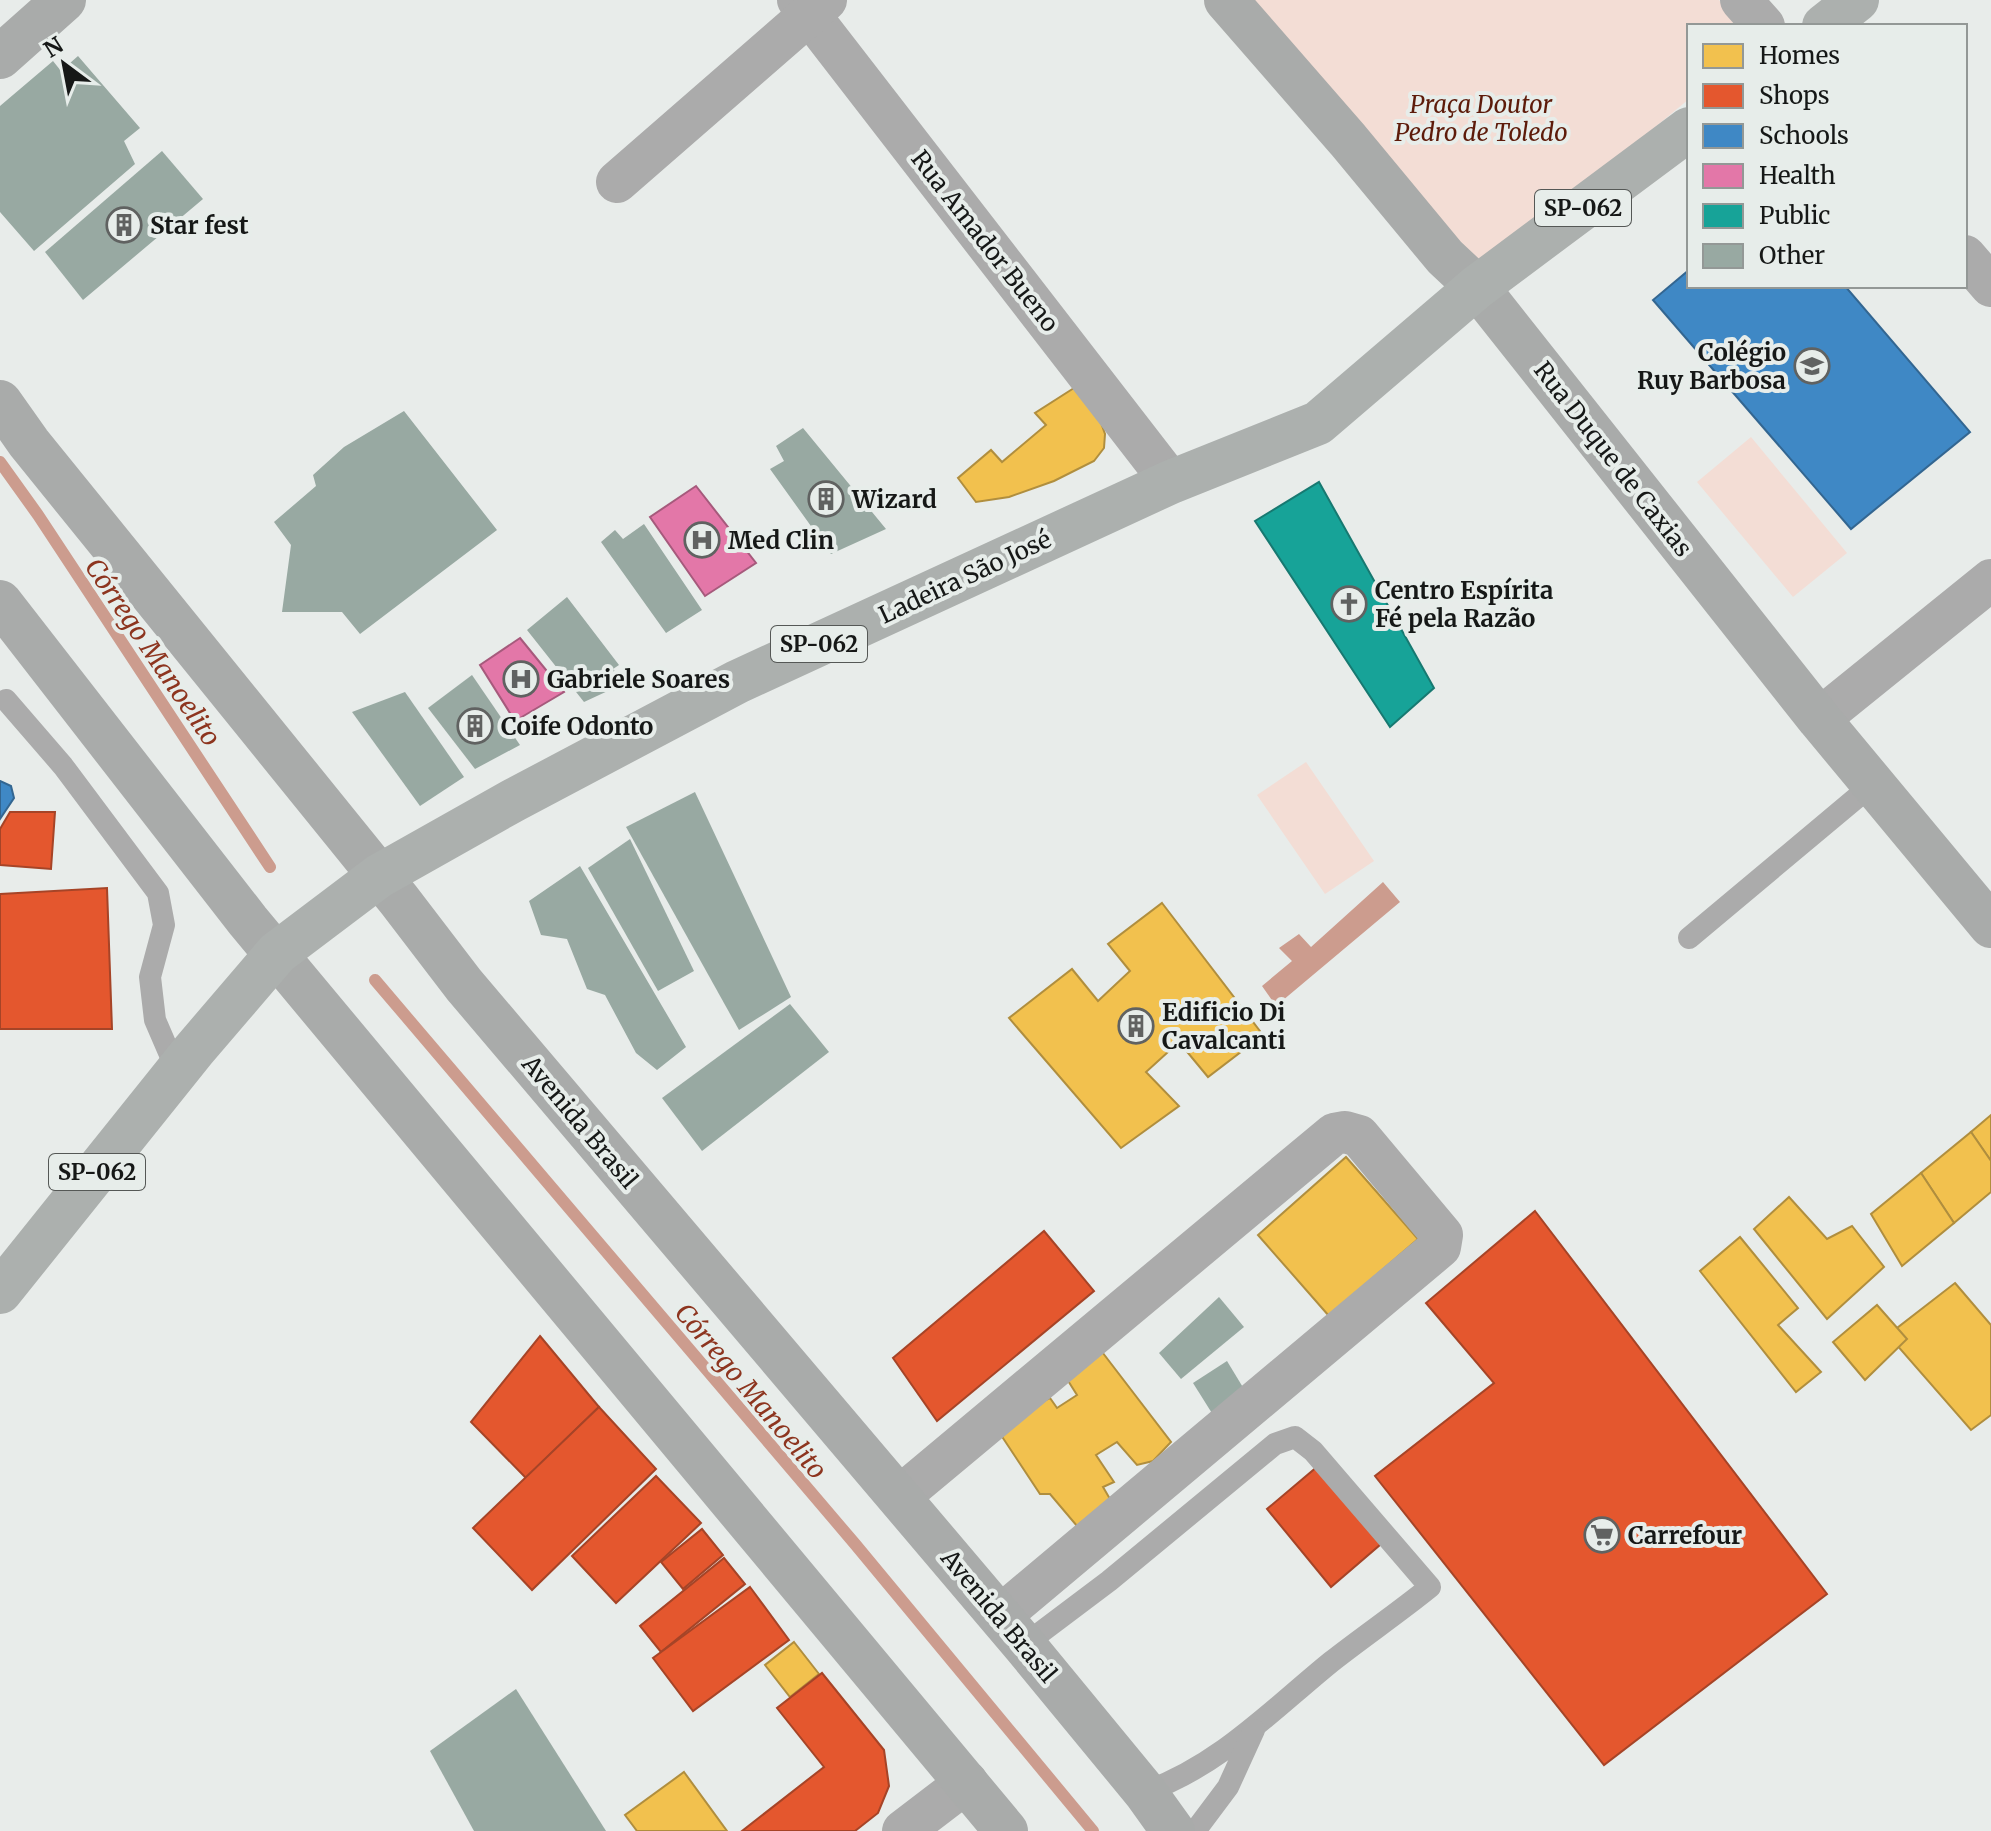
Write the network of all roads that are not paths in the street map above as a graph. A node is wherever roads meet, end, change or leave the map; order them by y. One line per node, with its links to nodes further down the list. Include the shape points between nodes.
1 (64, 0): 8 (main road)
2 (1226, 0): 13 (main road, Rua Duque de Caxias, via 1445,257)
3 (1741, 0): 6 (street)
4 (1857, 0): 7 (main road)
5 (811, 4): 10 (street); 15 (street, Rua Amador Bueno)
6 (1762, 24)
7 (1827, 24)
8 (0, 57)
9 (1687, 130): 13 (main road, SP-062)
10 (617, 182)
11 (1967, 258): 12 (street)
12 (1991, 286)
13 (1477, 287): 15 (main road, Ladeira São José / SP-062, via 1318,423); 19 (main road, Rua Duque de Caxias)
14 (0, 402): 21 (main road, Avenida Brasil)
15 (1171, 482): 21 (main road, Ladeira São José / SP-062, via 737,682)
16 (1991, 580): 19 (street)
17 (0, 602): 24 (main road)
18 (6, 700): 25 (lane, via 158,893 164,925 150,977 153,1006)
19 (1819, 719): 20 (main road, Rua Duque de Caxias)
20 (1873, 784): 22 (main road, Rua Duque de Caxias); 23 (lane)
21 (379, 876): 24 (main road, Ladeira São José / SP-062); 27 (main road, Avenida Brasil, via 464,985)
22 (1991, 926)
23 (1689, 938)
24 (277, 953): 25 (main road, SP-062); 30 (main road)
25 (177, 1071): 26 (main road, SP-062)
26 (0, 1292)
27 (899, 1497): 28 (main road, Avenida Brasil); 28 (street, via 1334,1134 1359,1136 1442,1235 1440,1247)
28 (1012, 1630): 29 (lane, via 1109,1581 1275,1444 1295,1437 1313,1451 1430,1587); 31 (main road, Avenida Brasil)
29 (1254, 1729): 31 (lane, via 1176,1781); 35 (lane, via 1228,1787)
30 (967, 1782): 32 (street); 33 (main road)
31 (1145, 1792): 34 (main road, Avenida Brasil)
32 (903, 1831)
33 (1006, 1831)
34 (1173, 1831)
35 (1195, 1831)

